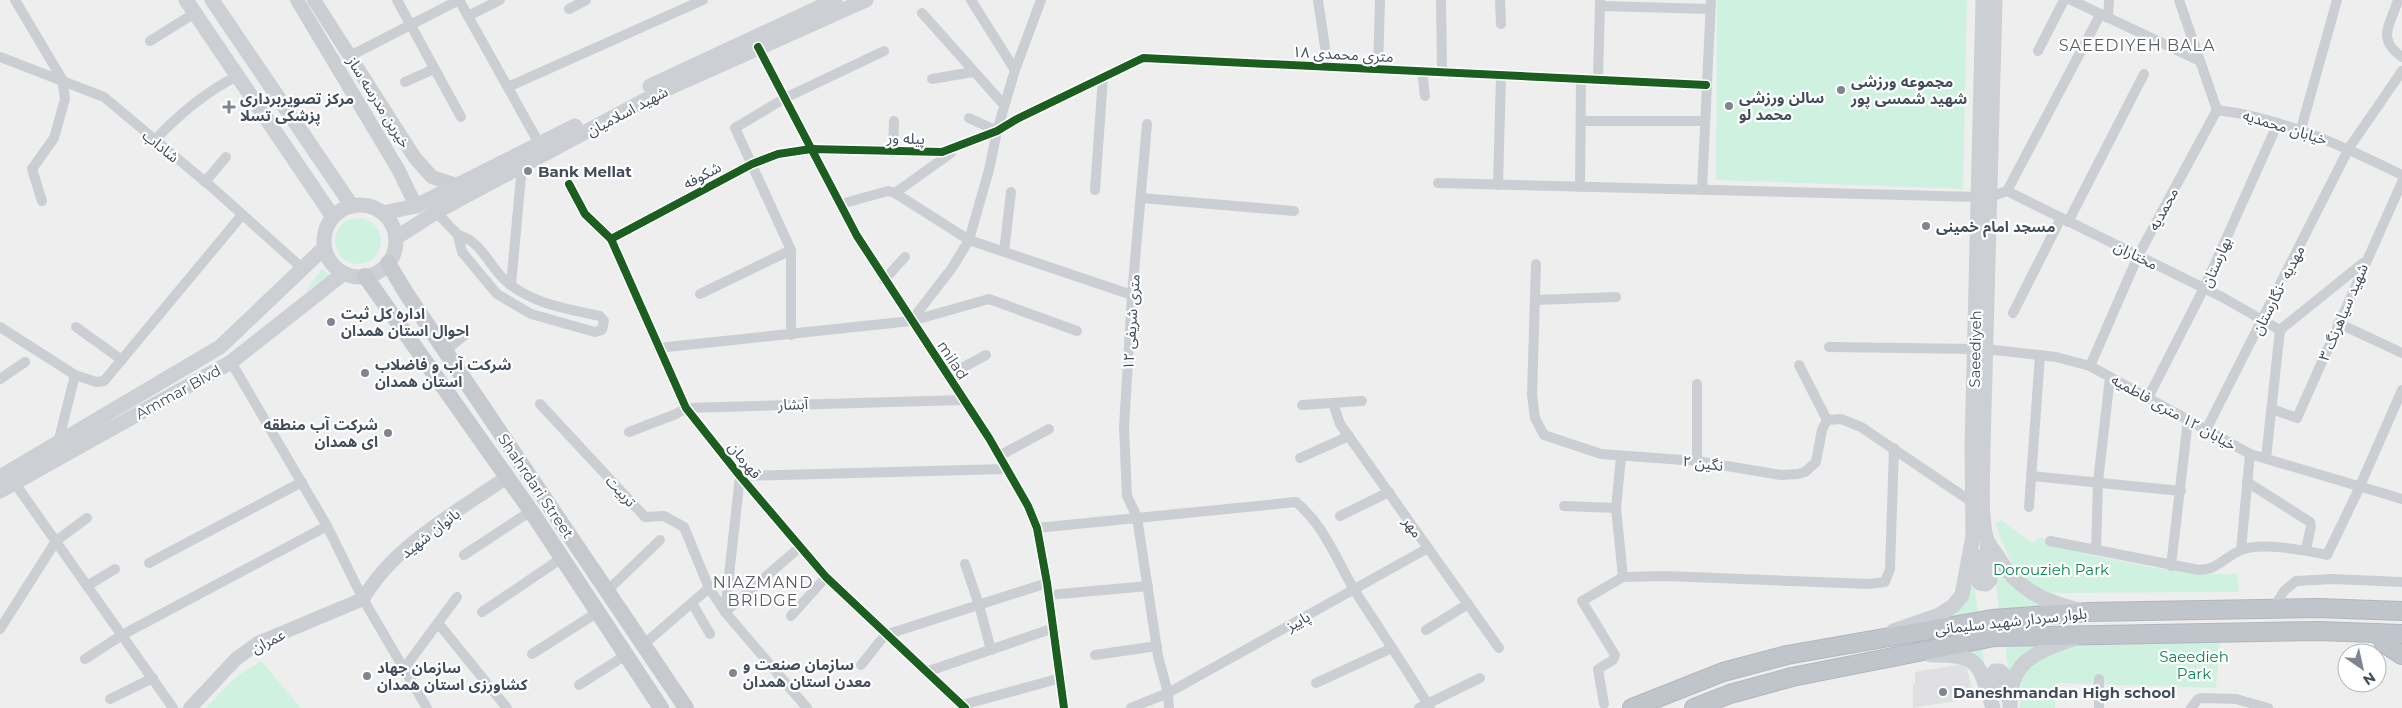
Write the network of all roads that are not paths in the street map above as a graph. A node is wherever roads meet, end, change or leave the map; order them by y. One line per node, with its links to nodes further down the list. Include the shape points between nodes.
1 (15, 0): 58 (street)
2 (186, 0): 30 (main road)
3 (212, 0): 104 (main road)
4 (297, 0): 86 (street, خیرین مدرسه ساز)
5 (314, 0): 40 (street, خیرین مدرسه ساز)
6 (397, 0): 35 (street)
7 (459, 0): 32 (street); 35 (street)
8 (500, 0): 32 (street)
9 (586, 0): 29 (street)
10 (835, 0): 78 (main road, شهید اسلامیان, via 683,70)
11 (866, 0): 37 (main road, شهید اسلامیان)
12 (971, 0): 47 (street)
13 (1041, 0): 47 (street)
14 (1318, 0): 44 (street)
15 (1380, 0): 46 (street)
16 (1442, 0): 51 (street)
17 (1500, 0): 34 (street)
18 (1983, 0): 100 (main road, Saeediyeh)
19 (1995, 0): 100 (main road, Saeediyeh)
20 (2064, 0): 39 (street)
21 (2070, 0): 33 (street)
22 (2109, 0): 33 (street)
23 (2336, 0): 74 (street)
24 (2398, 0): 42 (street, via 2386,39 2388,46)
25 (700, 1): 62 (street)
26 (2181, 1): 43 (street)
27 (1600, 3): 28 (street); 59 (street)
28 (1710, 5): 61 (street)
29 (568, 8)
30 (195, 13): 36 (street); 54 (main road)
31 (922, 13): 50 (street)
32 (468, 16): 62 (street)
33 (2104, 16): 43 (street); 97 (street)
34 (1500, 24)
35 (409, 25): 40 (street); 45 (street)
36 (150, 41)
37 (758, 47): 64 (street, milad); 85 (main road, شهید اسلامیان, via 660,92)
38 (884, 51): 64 (street)
39 (2038, 51)
40 (350, 56): 83 (street, خیرین مدرسه ساز)
41 (0, 57): 58 (street, شاداب)
42 (2402, 57)
43 (2200, 61): 66 (street)
44 (1328, 67): 46 (street, ۱۸ متری محمدی); 55 (street, ۱۸ متری محمدی, via 1143,58)
45 (434, 69): 60 (street); 67 (street)
46 (1378, 69): 48 (street, ۱۸ متری محمدی)
47 (1015, 70): 65 (street)
48 (1422, 71): 51 (street, ۱۸ متری محمدی); 63 (street)
49 (2402, 71): 79 (street, مهدیه -نگارستان)
50 (973, 72): 56 (street); 65 (street)
51 (1442, 72): 53 (street, ۱۸ متری محمدی)
52 (2144, 74): 111 (street)
53 (1501, 75): 57 (street, ۱۸ متری محمدی); 92 (street)
54 (237, 76): 76 (street, via 210,90 178,114); 110 (main road)
55 (1103, 77): 75 (street, ۱۸ متری محمدی); 95 (street)
56 (932, 79)
57 (1582, 79): 59 (street, ۱۸ متری محمدی); 70 (street)
58 (62, 80): 76 (street, شاداب, via 104,98); 102 (street, via 63,113 54,138 32,169)
59 (1598, 80): 61 (street, ۱۸ متری محمدی)
60 (405, 82)
61 (1706, 85): 71 (street)
62 (508, 86): 78 (street)
63 (1425, 96)
64 (784, 98): 80 (street, milad); 84 (street, via 735,128)
65 (1004, 105): 75 (street)
66 (2217, 110): 72 (street, خیابان محمدیه, via 2244,113); 119 (street, محمدیه)
67 (461, 117)
68 (969, 118): 75 (street)
69 (894, 121): 81 (street)
70 (1581, 121): 71 (street); 94 (street)
71 (1704, 121): 96 (street)
72 (2278, 123): 74 (street, خیابان محمدیه); 129 (street, بهارستان)
73 (1147, 124): 101 (street, ۱۲ متری شریفی)
74 (2301, 129): 79 (street, خیابان محمدیه)
75 (996, 131): 77 (street, پیله ور); 115 (street, via 989,170)
76 (154, 141): 88 (street, شاداب)
77 (963, 144): 81 (street, پیله ور, via 938,153); 99 (street)
78 (540, 145): 93 (main road, شهید اسلامیان)
79 (2349, 148): 87 (street, خیابان محمدیه); 135 (street, مهدیه -نگارستان)
80 (811, 149): 81 (street, پیله ور); 84 (street, شکوفه, via 778,154); 103 (street, milad)
81 (893, 152)
82 (226, 157): 88 (street)
83 (415, 158): 86 (street); 93 (street, خیرین مدرسه ساز, via 432,177)
84 (752, 164): 114 (street, شکوفه); 117 (street)
85 (522, 166): 107 (main road, شهید اسلامیان); 128 (street)
86 (398, 169): 105 (street, خیرین مدرسه ساز)
87 (2402, 175)
88 (205, 182): 109 (street, شاداب)
89 (2402, 182): 121 (street, شهید سیاهرنگ ۳)
90 (1438, 183): 92 (street)
91 (568, 184): 114 (street, قهرمان, via 585,214)
92 (1498, 185): 94 (street)
93 (459, 186): 105 (main road, شهید اسلامیان)
94 (1580, 187): 96 (street)
95 (1095, 190)
96 (1702, 190): 100 (street)
97 (2007, 191): 100 (street); 111 (street, مختاران)
98 (1011, 192): 118 (street)
99 (895, 193): 103 (street, via 888,191); 115 (street)
100 (1984, 197): 146 (main road, Saeediyeh)
101 (1141, 198): 106 (street); 131 (street, ۱۲ متری شریفی)
102 (42, 201)
103 (841, 204): 127 (street, milad)
104 (352, 206): 108 (main road, via 374,208); 110 (main road)
105 (416, 206): 108 (main road, شهید اسلامیان)
106 (1294, 210)
107 (436, 212): 112 (street); 113 (main road, شهید اسلامیان)
108 (383, 213): 113 (main road)
109 (242, 215): 124 (street, شاداب); 151 (street)
110 (333, 217): 116 (main road, via 324,236)
111 (2064, 220): 119 (street, مختاران); 134 (street)
112 (458, 235): 128 (street, via 473,240); 128 (street, via 462,252 503,298 531,314 595,332 602,330 604,321 600,316 546,303)
113 (396, 238): 122 (main road)
114 (611, 239): 145 (street, قهرمان)
115 (969, 240): 118 (street); 136 (street, via 952,268)
116 (324, 248): 124 (main road, Ammar Blvd); 125 (main road, via 335,267)
117 (791, 250): 130 (street); 143 (street)
118 (1004, 252): 131 (street)
119 (2138, 256): 129 (street, مختاران); 155 (street, محمدیه)
120 (905, 257): 127 (street)
121 (2365, 261): 137 (street, شهید سیاهرنگ ۳); 140 (street)
122 (388, 263): 126 (main road); 147 (main road, Shahrdari Street)
123 (1536, 264): 133 (street)
124 (302, 268): 176 (main road, Ammar Blvd, via 220,347)
125 (344, 273): 126 (main road); 153 (main road, Ammar Blvd)
126 (365, 276): 187 (main road, Shahrdari Street)
127 (884, 280): 136 (street, milad)
128 (511, 285)
129 (2204, 288): 135 (street, مختاران); 162 (street, بهارستان)
130 (700, 294)
131 (1132, 295): 203 (street, ۱۲ متری شریفی, via 1124,427 1126,496)
132 (1616, 297): 133 (street)
133 (1535, 300): 180 (street, نگین ۲, via 1532,395 1536,424 1544,435 1600,454)
134 (2013, 312)
135 (2263, 319): 140 (street, مختاران); 173 (street, مهدیه -نگارستان)
136 (911, 320): 141 (street, via 989,299); 143 (street); 157 (street, milad)
137 (2338, 323): 148 (street); 169 (street, شهید سیاهرنگ ۳, via 2297,418)
138 (76, 326): 151 (street)
139 (0, 327): 156 (street)
140 (2280, 330): 169 (street)
141 (1077, 331)
142 (466, 334): 147 (street)
143 (791, 335): 145 (street)
144 (1829, 347): 146 (street, خیابان ۱۲ متری فاطمیه)
145 (658, 348): 168 (street, قهرمان)
146 (1980, 348): 150 (street, خیابان ۱۲ متری فاطمیه); 197 (main road, Saeediyeh); 207 (main road, Saeediyeh, via 1983,496)
147 (445, 351): 230 (main road, Shahrdari Street)
148 (2402, 353)
149 (986, 355): 157 (street)
150 (2040, 355): 155 (street, خیابان ۱۲ متری فاطمیه); 186 (street)
151 (122, 360): 156 (street, via 104,381 96,382)
152 (25, 362): 159 (street)
153 (232, 362): 188 (main road, Ammar Blvd); 189 (street)
154 (1799, 365): 170 (street)
155 (2090, 366): 158 (street, خیابان ۱۲ متری فاطمیه)
156 (75, 375): 176 (street)
157 (947, 376): 163 (street, milad)
158 (2110, 377): 162 (street, خیابان ۱۲ متری فاطمیه); 190 (street)
159 (0, 379)
160 (1697, 384): 183 (street)
161 (2402, 390): 192 (street)
162 (2148, 398): 171 (street, خیابان ۱۲ متری فاطمیه)
163 (963, 400): 168 (street, آبشار); 179 (street, milad)
164 (1362, 401): 165 (street)
165 (1333, 402): 167 (street); 175 (street, مهر, via 1340,424)
166 (540, 404): 228 (street, تربیت, via 645,517 664,516 684,528)
167 (1302, 404)
168 (686, 408): 174 (street, آبشار); 185 (street, قهرمان)
169 (2272, 409): 182 (street)
170 (1827, 420): 177 (street, via 1837,418 1854,423); 183 (street, نگین ۲, via 1816,462 1805,472 1781,474)
171 (2188, 420): 173 (street, خیابان ۱۲ متری فاطمیه); 194 (street)
172 (1049, 429): 179 (street)
173 (2206, 430): 178 (street, خیابان ۱۲ متری فاطمیه)
174 (629, 432)
175 (1349, 436): 181 (street); 195 (street, مهر)
176 (58, 443): 188 (main road, Ammar Blvd)
177 (1894, 448): 197 (street); 222 (street, via 1890,569 1888,579 1881,584)
178 (2250, 454): 182 (street, خیابان ۱۲ متری فاطمیه); 191 (street)
179 (999, 456): 184 (street, milad)
180 (1621, 457): 183 (street, نگین ۲); 200 (street)
181 (1300, 458)
182 (2266, 458): 192 (street, خیابان ۱۲ متری فاطمیه)
183 (1697, 461)
184 (1006, 469): 185 (street); 206 (street, milad)
185 (740, 476): 211 (street, قهرمان); 241 (street)
186 (2031, 476): 190 (street); 199 (street)
187 (507, 477): 201 (main road, Shahrdari Street); 233 (street, بانوان شهید, via 410,546 372,584)
188 (7, 480): 193 (main road, Ammar Blvd); 209 (street)
189 (302, 482): 205 (street); 218 (street)
190 (2098, 482): 194 (street); 214 (street)
191 (2247, 482): 213 (street, via 2310,522); 215 (street)
192 (2360, 486): 196 (street, خیابان ۱۲ متری فاطمیه); 213 (street, via 2326,555)
193 (0, 491)
194 (2181, 491): 220 (street)
195 (1389, 492): 202 (street); 212 (street, مهر)
196 (2402, 499)
197 (1972, 502): 207 (main road, Saeediyeh)
198 (1564, 506): 200 (street)
199 (2029, 507)
200 (1616, 508): 222 (street)
201 (531, 511): 216 (street); 217 (main road, Shahrdari Street)
202 (1340, 516)
203 (1137, 517): 206 (street); 227 (street, ۱۲ متری شریفی); 229 (street, via 1296,502 1318,526)
204 (87, 518): 209 (street)
205 (327, 526): 233 (street); 252 (street)
206 (1037, 528): 225 (street, milad)
207 (1980, 537): 242 (main road, Saeediyeh, via 2008,572 2032,594 2048,602); 254 (main road, Saeediyeh, via 1962,595 1953,606 1939,615)
208 (660, 540): 230 (street)
209 (56, 541): 226 (street); 246 (street)
210 (2050, 541): 214 (street)
211 (800, 547): 223 (street, قهرمان); 241 (street)
212 (1428, 548): 229 (street, پاییز); 235 (street, مهر)
213 (2306, 549): 215 (street, via 2270,547)
214 (2096, 550): 220 (street)
215 (2241, 550): 220 (street, via 2206,570)
216 (464, 555)
217 (562, 558): 239 (street); 240 (main road, Shahrdari Street)
218 (149, 563)
219 (965, 564): 236 (street)
220 (2171, 566)
221 (115, 569): 226 (street)
222 (1623, 577): 277 (street, via 1582,601 1615,655 1613,660 1598,668)
223 (826, 578): 243 (street); 253 (street, قهرمان)
224 (2402, 582): 237 (street, via 2296,581 2284,591)
225 (1048, 583): 231 (street, milad); 236 (street)
226 (87, 586): 252 (street)
227 (1148, 586): 231 (street); 256 (street, ۱۲ متری شریفی)
228 (709, 588): 234 (street); 241 (street, تربیت)
229 (1355, 590): 257 (street); 275 (street, پاییز)
230 (607, 591): 255 (main road, Shahrdari Street)
231 (1049, 595): 245 (street, milad)
232 (457, 597): 244 (street)
233 (363, 599): 267 (street); 282 (street, عمران, via 258,643 231,664)
234 (692, 603): 249 (street); 255 (street)
235 (1468, 604): 247 (street); 258 (street, مهر)
236 (979, 605): 253 (street); 259 (street)
237 (2274, 608): 238 (highway, بلوار سردار شهید سلیمانی); 242 (highway, بلوار سردار شهید سلیمانی)
238 (2402, 611)
239 (482, 612)
240 (598, 612): 260 (street); 261 (main road, Shahrdari Street)
241 (725, 612): 287 (street, تربیت)
242 (2088, 612): 254 (highway, بلوار سردار شهید سلیمانی, via 1992,620)
243 (791, 616)
244 (438, 623): 267 (street); 284 (street)
245 (1054, 628): 259 (street); 270 (street, milad)
246 (0, 629)
247 (1426, 630)
248 (2378, 633): 250 (highway, بلوار سردار شهید سلیمانی, via 2318,630); 251 (highway, بلوار سردار شهید سلیمانی); 264 (highway, via 2385,644)
249 (710, 634)
250 (2084, 634): 263 (highway, بلوار سردار شهید سلیمانی, via 1994,637); 280 (main road, via 2037,652 2024,661 2016,675)
251 (2402, 634)
252 (122, 635): 265 (street); 269 (street)
253 (885, 635): 266 (street); 268 (street, قهرمان)
254 (1872, 638): 291 (highway, بلوار سردار شهید سلیمانی, via 1787,654 1723,672)
255 (643, 645): 286 (main road, Shahrdari Street)
256 (1157, 646): 262 (street); 275 (street, ۱۲ متری شریفی)
257 (1392, 648): 273 (street); 279 (street)
258 (1499, 648)
259 (990, 650): 268 (street)
260 (532, 654)
261 (626, 655): 274 (street); 285 (main road, Shahrdari Street)
262 (1095, 655)
263 (1909, 655): 292 (highway, بلوار سردار شهید سلیمانی, via 1792,677 1730,694); 293 (main road, via 1956,654 1966,657 1975,663 1983,678)
264 (2402, 655)
265 (85, 659)
266 (861, 665)
267 (403, 670): 283 (street)
268 (926, 672): 278 (street, قهرمان)
269 (153, 678): 276 (street); 281 (street)
270 (1061, 678): 278 (street); 288 (street, milad)
271 (1480, 678): 279 (street)
272 (2099, 679): 294 (street)
273 (1316, 683)
274 (578, 685)
275 (1168, 693): 289 (street, پاییز); 290 (street, ۱۲ متری شریفی)
276 (110, 699)
277 (1604, 704)
278 (964, 706)
279 (1425, 707)
280 (2010, 707): 293 (main road, via 2005,676 1998,671 1991,677)
281 (173, 708)
282 (190, 708)
283 (427, 708)
284 (507, 708)
285 (661, 708)
286 (686, 708)
287 (807, 708)
288 (1064, 708)
289 (1131, 708)
290 (1169, 708)
291 (1632, 708)
292 (1695, 708)
293 (1993, 708)
294 (2099, 708)
295 (2191, 708): 296 (street, via 2198,699 2236,700)
296 (2268, 708)

